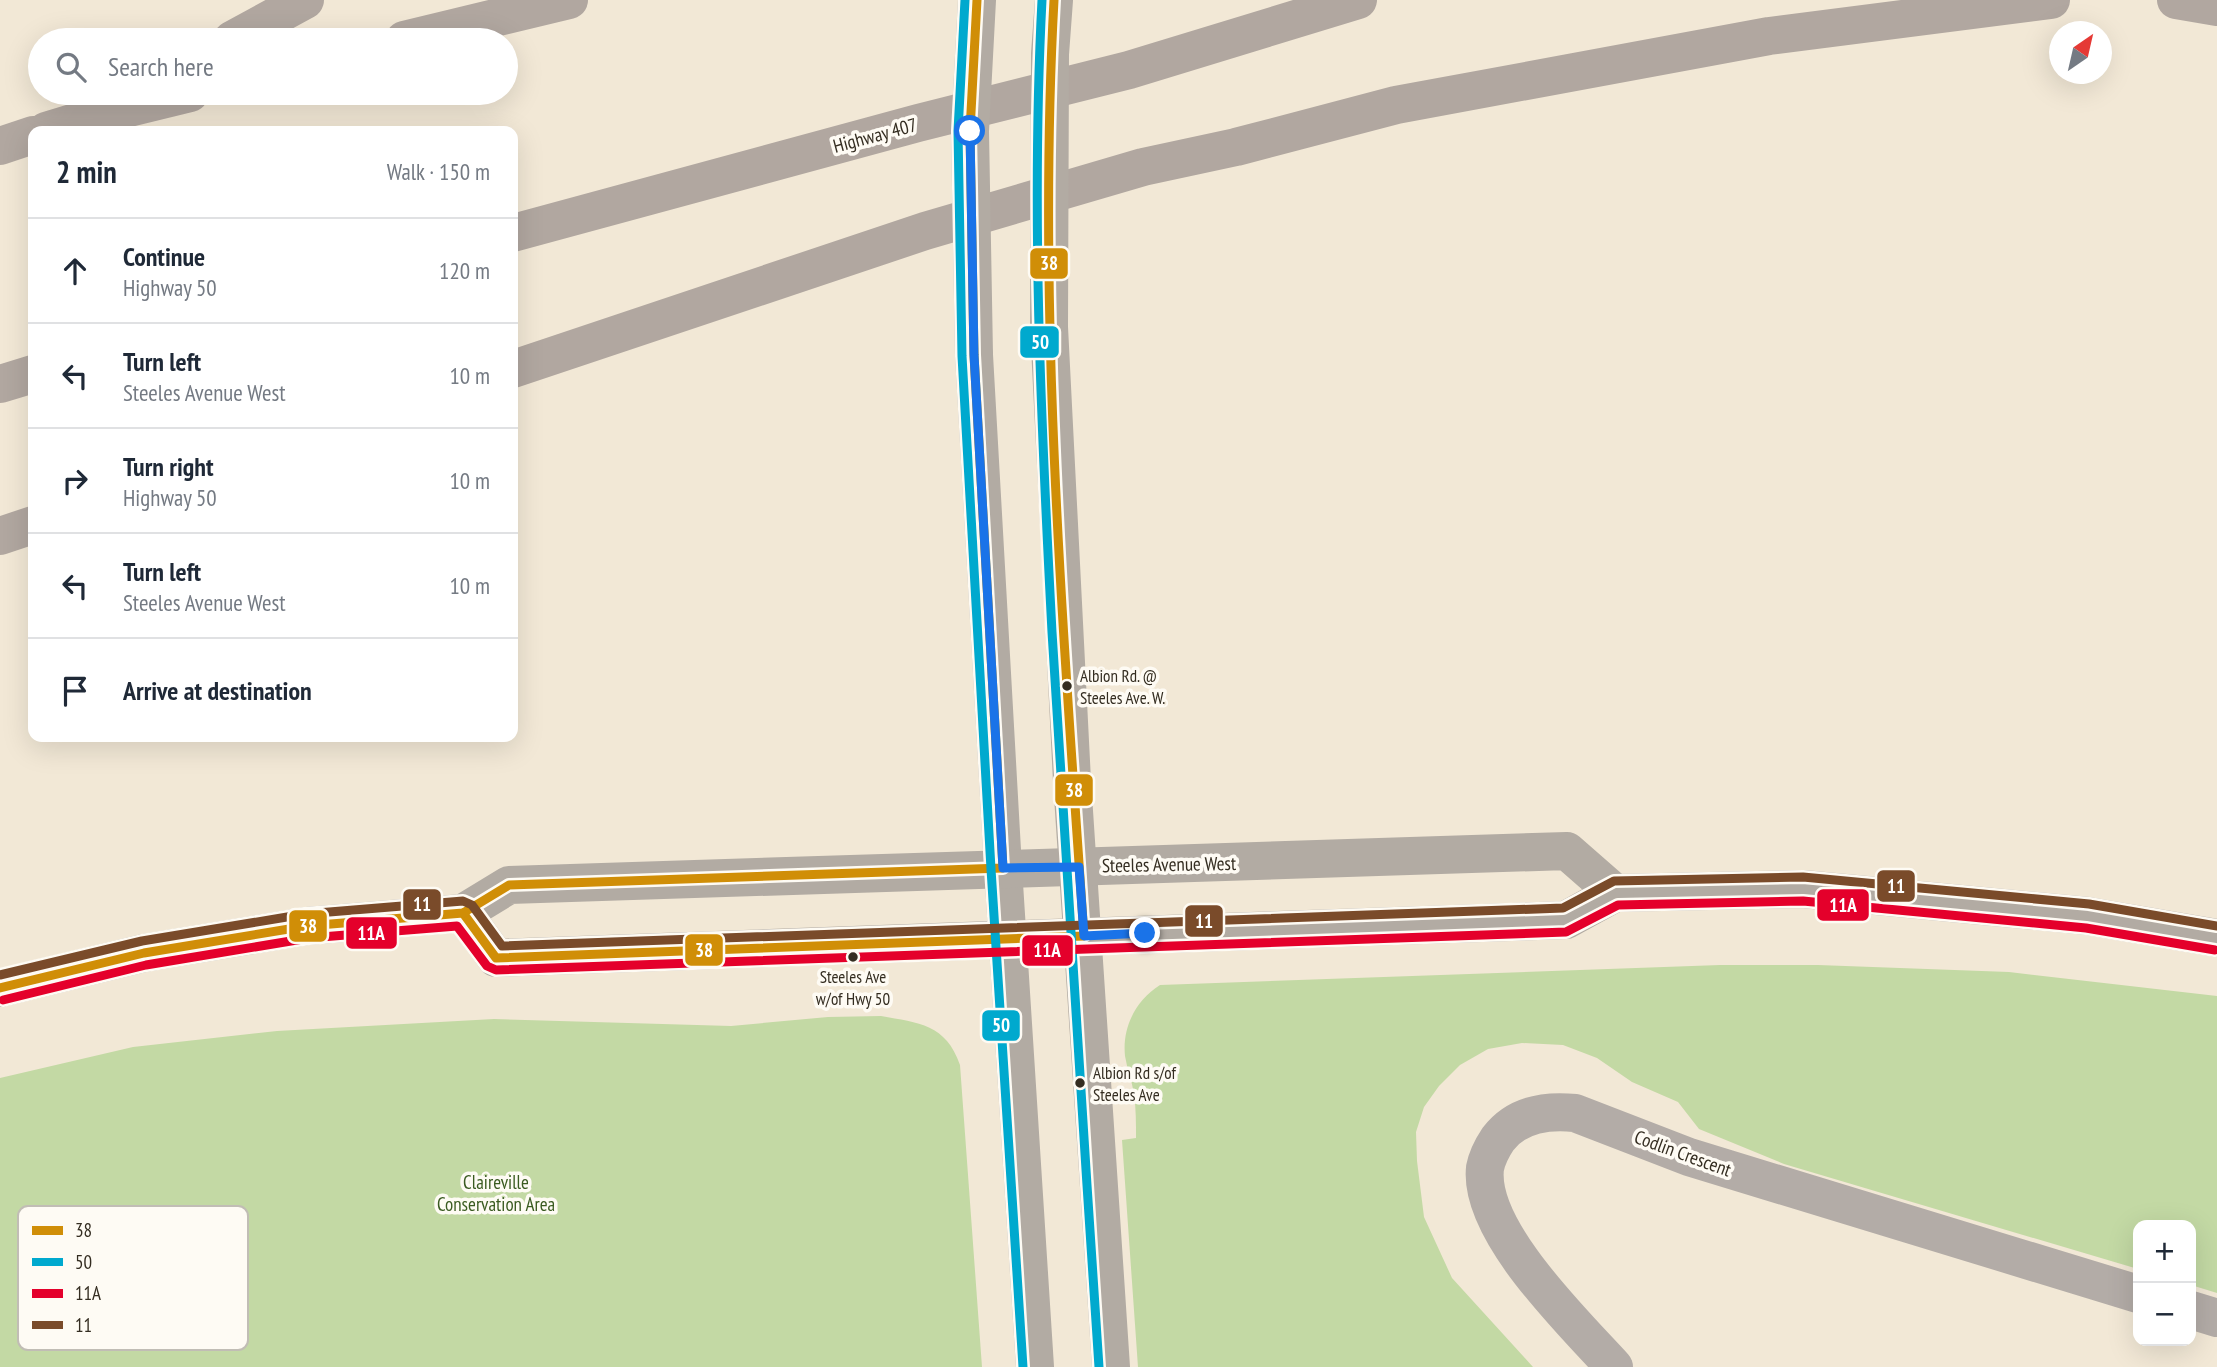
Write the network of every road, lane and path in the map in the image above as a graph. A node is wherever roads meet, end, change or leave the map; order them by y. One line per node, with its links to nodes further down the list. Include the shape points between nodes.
1 (305, 0): 9 (highway)
2 (569, 0): 10 (highway)
3 (977, 0): 24 (main road, bridge, via 970,131 974,355)
4 (1054, 0): 23 (main road, bridge, via 1049,327)
5 (1358, 0): 17 (highway, Highway 407, via 1129,70)
6 (2051, 0): 18 (highway, via 1769,36 1396,105 1143,167 925,231)
7 (2176, 0): 8 (highway)
8 (2217, 7)
9 (254, 28)
10 (454, 28)
11 (114, 105): 13 (highway)
12 (141, 105): 13 (highway)
13 (92, 117): 14 (highway)
14 (62, 126)
15 (28, 137): 16 (highway)
16 (0, 146)
17 (518, 232)
18 (518, 367)
19 (28, 376): 20 (highway)
20 (0, 384)
21 (28, 527): 22 (highway)
22 (0, 536)
23 (1079, 867): 24 (main road, Steeles Avenue West); 25 (main road, Steeles Avenue West, via 1567,852); 27 (main road)
24 (1003, 868): 26 (main road, Steeles Avenue West, via 509,885); 29 (main road)
25 (1615, 893): 27 (main road, via 1566,920); 28 (main road, via 1803,889 2088,916)
26 (463, 913): 29 (main road, via 496,958); 30 (main road, Steeles Avenue West, via 307,926 144,953)
27 (1084, 936): 29 (main road); 35 (main road)
28 (2217, 938)
29 (1008, 940): 34 (main road)
30 (0, 988)
31 (2133, 1292): 36 (street, Codlin Crescent, via 1700,1161 1575,1112 1531,1114 1503,1133 1491,1150 1485,1168 1486,1188 1500,1227 1533,1277)
32 (2196, 1312): 33 (street)
33 (2217, 1318)
34 (1035, 1367)
35 (1111, 1367)
36 (1614, 1367)

